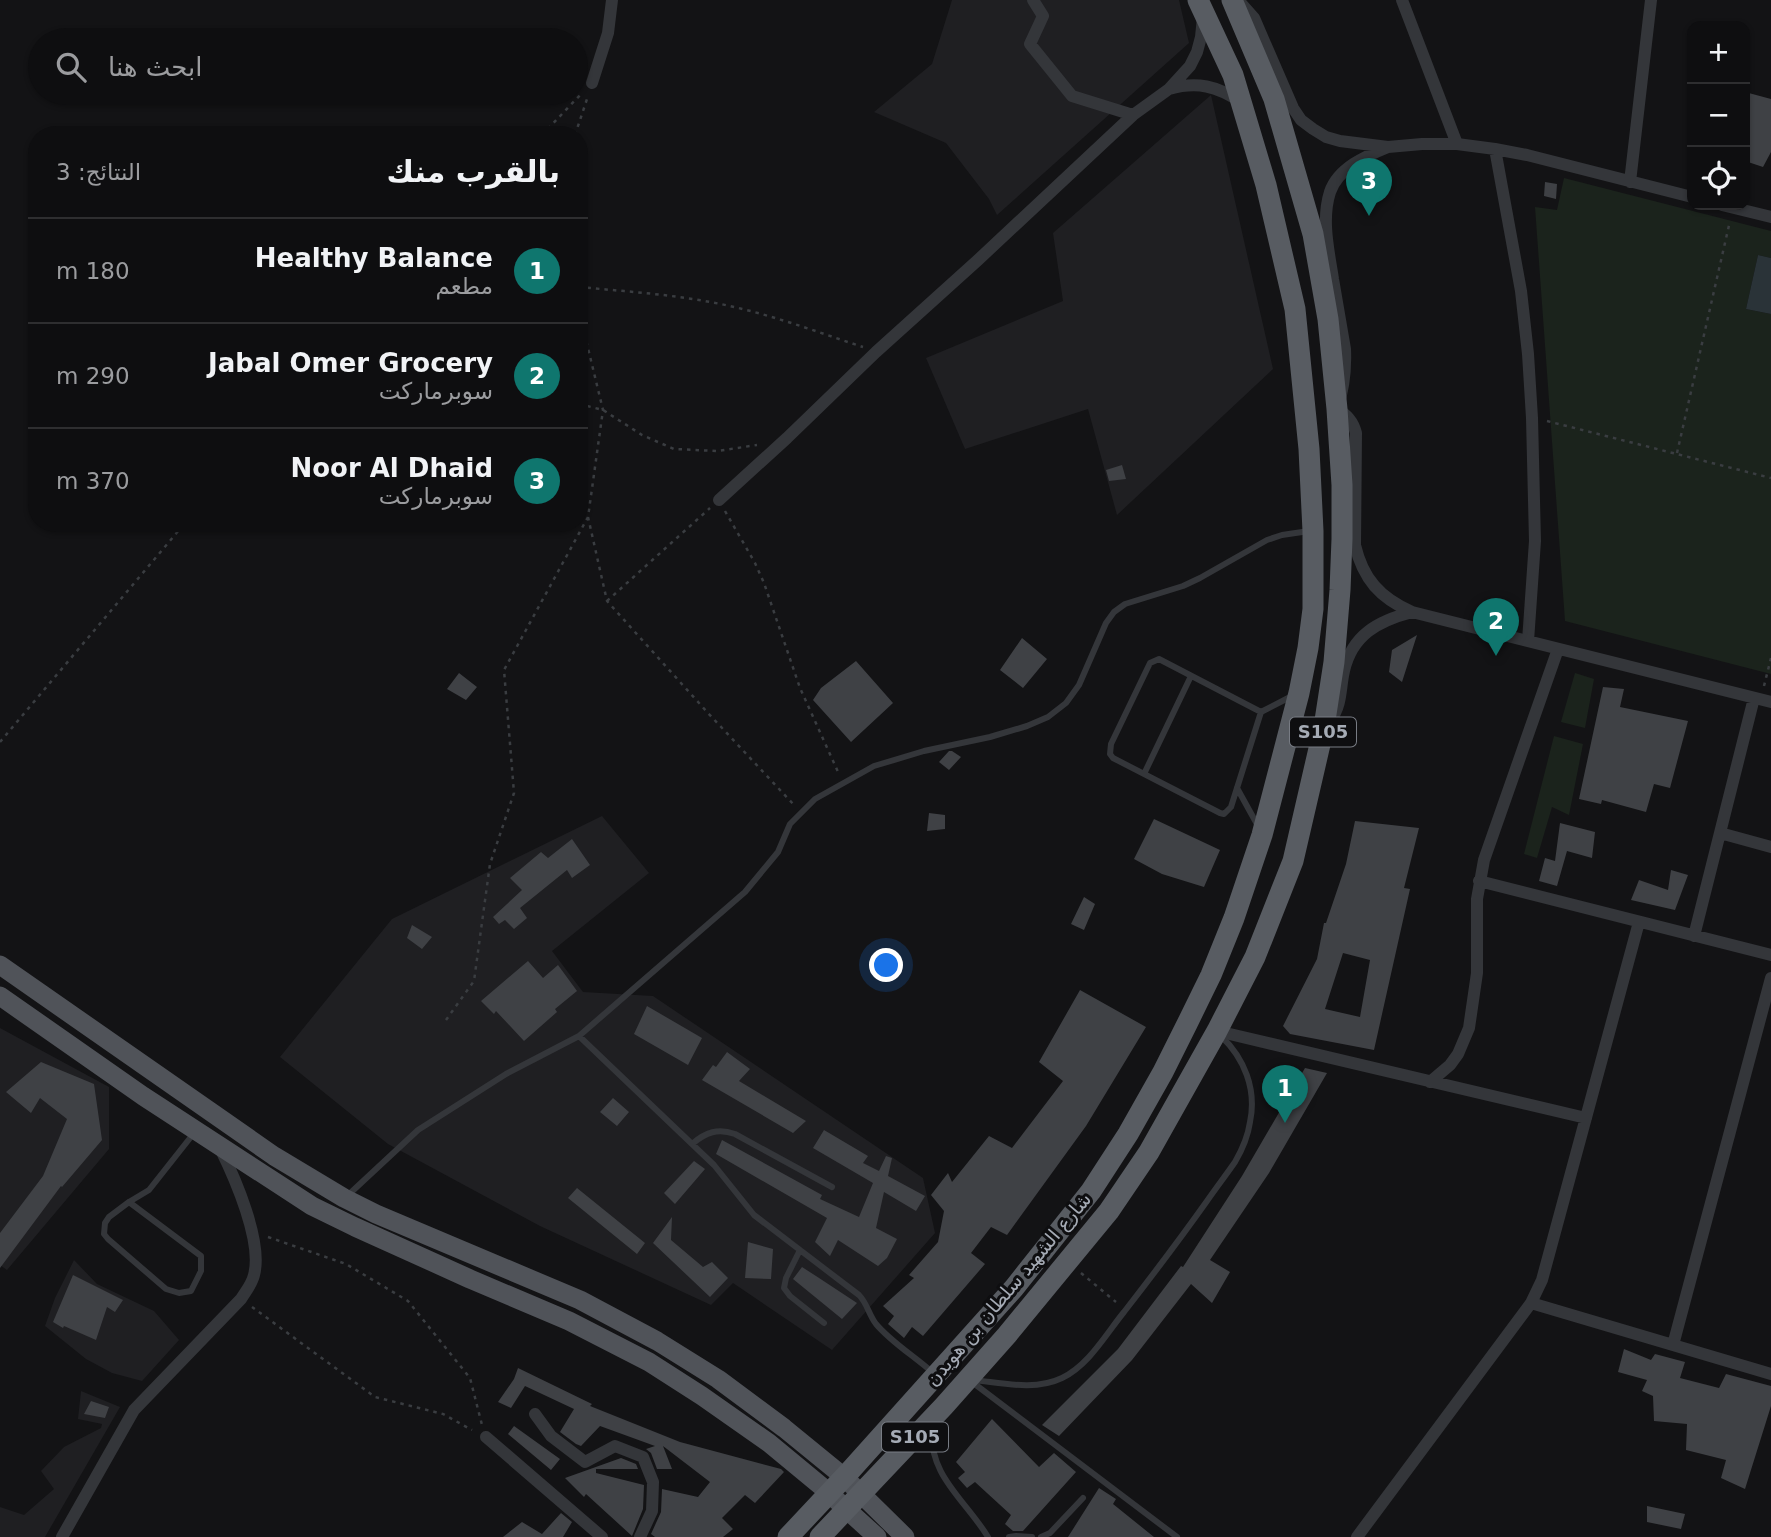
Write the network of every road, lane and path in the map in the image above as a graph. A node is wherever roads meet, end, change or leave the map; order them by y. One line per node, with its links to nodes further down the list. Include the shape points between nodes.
1 (612, 0): 8 (street, via 608,33)
2 (1032, 0): 15 (street, via 1043,16 1030,44 1072,96)
3 (1232, 0): 30 (highway, شارع الشهيد سلطان بن هويدن / S105, via 1274,99 1313,234)
4 (1238, 0): 19 (street, via 1254,18 1301,120 1333,139)
5 (1402, 0): 18 (street)
6 (1651, 0): 21 (street)
7 (1200, 3): 10 (street, via 1203,22 1197,52); 12 (highway, شارع الشهيد سلطان بن هويدن / S105)
8 (592, 83): 9 (path); 11 (path)
9 (588, 87)
10 (1169, 89): 12 (street, via 1200,85); 15 (street)
11 (588, 96)
12 (1242, 103): 38 (highway, شارع الشهيد سلطان بن هويدن / S105, via 1295,309)
13 (571, 105): 16 (path)
14 (585, 105): 17 (path)
15 (1133, 115): 28 (street)
16 (551, 126)
17 (579, 126)
18 (1457, 144): 19 (street); 20 (street)
19 (1388, 147): 30 (street, via 1345,170 1330,191 1327,240 1346,365)
20 (1495, 149): 21 (street); 32 (street, via 1521,291)
21 (1630, 182): 22 (street)
22 (1687, 196)
23 (1726, 210): 34 (path)
24 (1743, 210): 25 (street)
25 (1771, 217)
26 (588, 288): 28 (path, via 734,307)
27 (588, 348): 31 (path)
28 (876, 352): 33 (street)
29 (588, 406): 31 (path)
30 (1337, 409): 42 (street, via 1351,419 1356,433 1358,560 1385,597); 50 (highway, شارع الشهيد سلطان بن هويدن / S105, via 1342,485 1340,590)
31 (603, 410): 33 (path, via 674,449 717,452); 37 (path)
32 (1532, 418): 34 (path); 43 (street, via 1535,541)
33 (787, 438): 36 (street)
34 (1677, 453): 35 (path)
35 (1771, 478)
36 (719, 500): 41 (path); 53 (path, via 764,583 800,688)
37 (588, 517): 41 (path)
38 (1313, 531): 47 (highway, شارع الشهيد سلطان بن هويدن / S105, via 1313,609); 53 (lane, via 1267,540 1183,586 1125,604 1106,623 1079,685 1048,717 990,737 874,766)
39 (177, 532): 51 (path)
40 (580, 532): 67 (path, via 504,670 514,793 490,864 474,981)
41 (607, 601): 55 (path)
42 (1412, 612): 43 (street); 50 (street, via 1390,618 1361,637 1344,671 1338,706)
43 (1528, 641): 44 (street)
44 (1558, 649): 48 (street); 59 (street)
45 (1771, 658): 48 (path)
46 (1191, 676): 49 (lane); 52 (lane); 52 (lane, via 1159,659 1150,663 1111,744 1113,758)
47 (1298, 693): 49 (lane); 57 (highway, شارع الشهيد سلطان بن هويدن / S105)
48 (1762, 700): 56 (street)
49 (1261, 712): 54 (lane)
50 (1324, 727): 63 (highway, شارع الشهيد سلطان بن هويدن / S105, via 1293,861)
51 (0, 742)
52 (1144, 774): 54 (lane, via 1224,814)
53 (844, 783): 55 (lane)
54 (1237, 788): 57 (lane)
55 (801, 813): 69 (lane, via 790,824 778,852 745,892)
56 (1720, 833): 58 (street); 61 (street)
57 (1262, 835): 63 (highway, via 1258,879 1235,947 1239,959); 87 (highway, شارع الشهيد سلطان بن هويدن / S105, via 1211,975 1128,1133 1048,1246)
58 (1771, 847)
59 (1479, 881): 60 (street); 70 (street, via 1477,973 1469,1028 1458,1054)
60 (1639, 922): 61 (street); 71 (street)
61 (1694, 936): 62 (street)
62 (1771, 955)
63 (1255, 957): 68 (highway, شارع الشهيد سلطان بن هويدن / S105)
64 (0, 965): 76 (main road, via 274,1156)
65 (1771, 978): 85 (street)
66 (0, 996): 72 (main road)
67 (446, 1020)
68 (1217, 1031): 70 (street); 80 (highway, شارع الشهيد سلطان بن هويدن / S105, via 1149,1152); 83 (lane, via 1242,1062 1250,1081 1251,1122 1245,1141 1167,1258)
69 (579, 1036): 73 (lane); 76 (lane, via 506,1074 418,1130)
70 (1430, 1082): 71 (street)
71 (1586, 1118): 82 (street, via 1542,1280)
72 (196, 1131): 74 (main road); 77 (lane, via 149,1190)
73 (692, 1144): 75 (lane, via 708,1133 726,1131); 79 (lane, via 754,1215)
74 (220, 1147): 78 (street); 93 (main road, via 312,1206 569,1321 649,1363 769,1443)
75 (832, 1187)
76 (344, 1198): 92 (main road, via 580,1300 657,1341 718,1379)
77 (129, 1202): 77 (lane, via 105,1223 104,1234 166,1289 191,1291 201,1271 201,1256)
78 (251, 1231): 81 (street, via 255,1272); 91 (path, via 346,1264 408,1301 470,1378)
79 (800, 1250): 84 (lane, via 784,1287); 87 (lane, via 859,1295 879,1327)
80 (1068, 1262): 83 (path); 88 (highway, شارع الشهيد سلطان بن هويدن / S105)
81 (241, 1299): 91 (path, via 375,1397 443,1414); 96 (street, via 134,1410)
82 (1531, 1303): 85 (street); 108 (street)
83 (1125, 1310): 88 (lane, via 1077,1369 1053,1382 1027,1386)
84 (824, 1323)
85 (1673, 1345): 86 (street)
86 (1771, 1374)
87 (936, 1375): 92 (highway, شارع الشهيد سلطان بن هويدن / S105)
88 (968, 1379): 90 (highway, شارع الشهيد سلطان بن هويدن / S105); 107 (lane)
89 (535, 1414): 98 (street, via 551,1436 585,1462 615,1446 643,1457 653,1482 652,1511)
90 (932, 1419): 95 (highway, شارع الشهيد سلطان بن هويدن / S105); 103 (lane, via 938,1468)
91 (486, 1437): 97 (street)
92 (844, 1477): 93 (highway, شارع الشهيد سلطان بن هويدن / S105); 95 (main road)
93 (829, 1493): 95 (main road); 99 (highway, شارع الشهيد سلطان بن هويدن / S105)
94 (1083, 1497): 106 (lane)
95 (853, 1501): 100 (highway, شارع الشهيد سلطان بن هويدن / S105); 101 (main road); 102 (main road)
96 (62, 1537)
97 (602, 1537)
98 (640, 1537)
99 (788, 1537)
100 (820, 1537)
101 (877, 1537)
102 (905, 1537)
103 (988, 1537)
104 (1009, 1537): 105 (lane)
105 (1032, 1537)
106 (1041, 1537)
107 (1177, 1537)
108 (1357, 1537)

